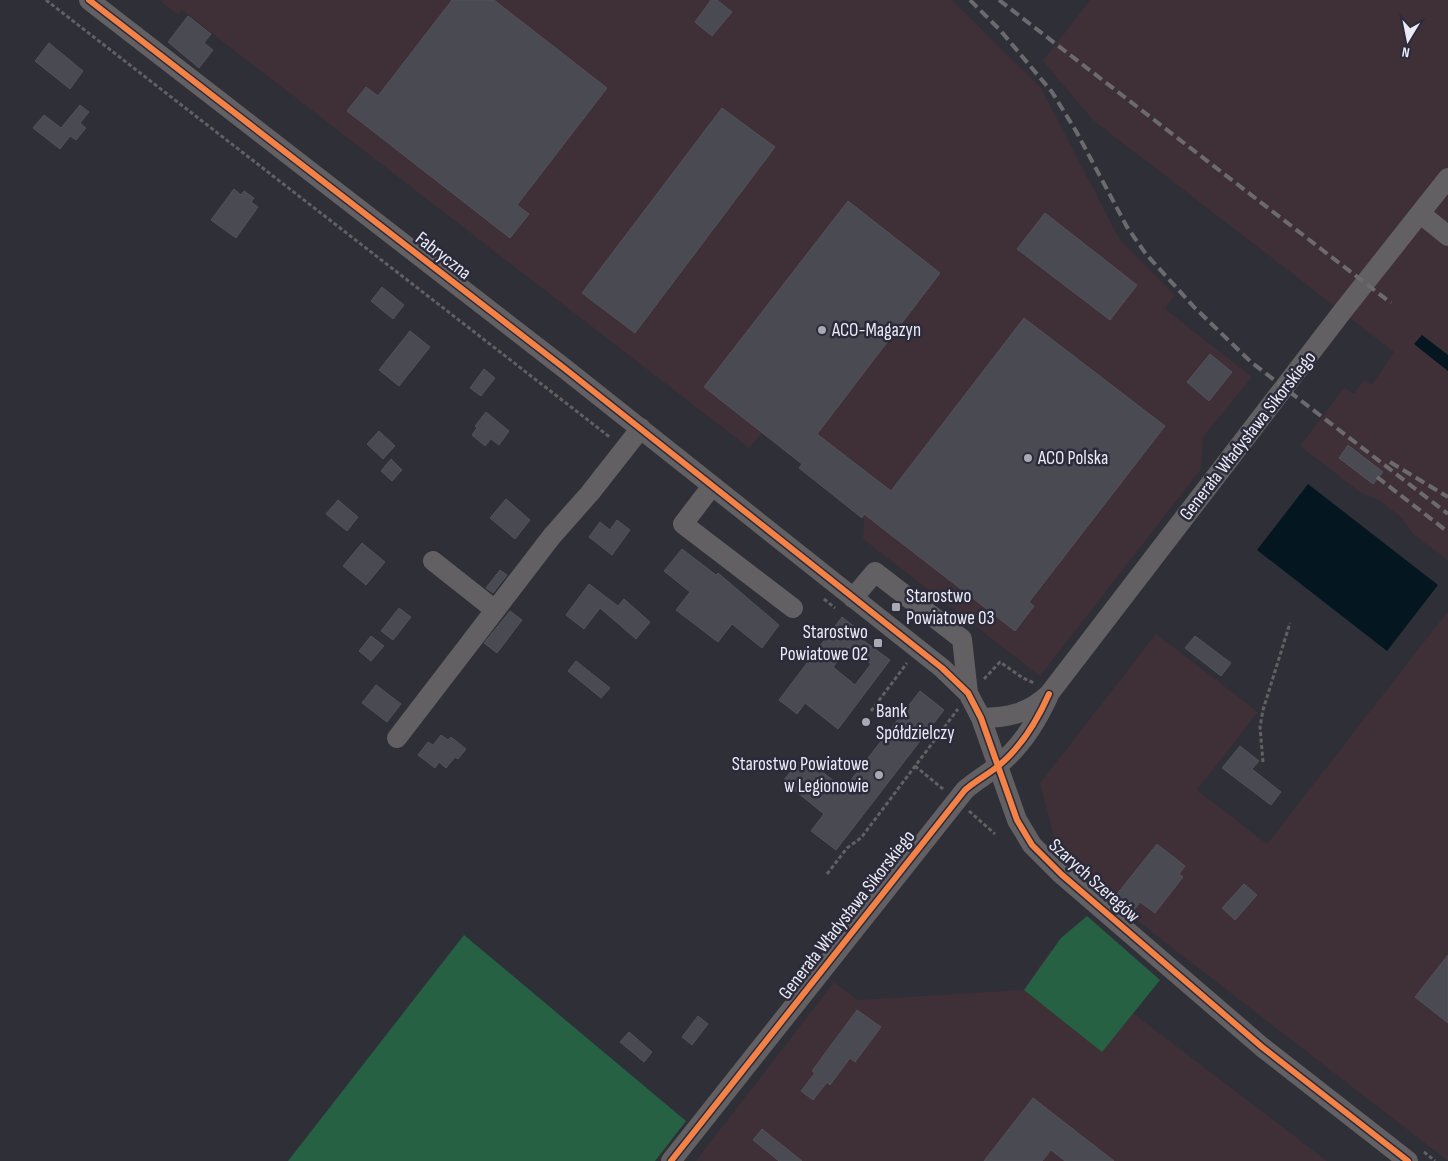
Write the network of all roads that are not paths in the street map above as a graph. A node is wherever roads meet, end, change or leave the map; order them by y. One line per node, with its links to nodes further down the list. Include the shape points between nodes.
1 (89, 0): 5 (street, Fabryczna)
2 (1448, 178): 3 (street, Generała Władysława Sikorskiego)
3 (1420, 214): 4 (street); 12 (street, Generała Władysława Sikorskiego)
4 (1448, 236)
5 (641, 428): 6 (street, Fabryczna); 11 (street)
6 (712, 486): 7 (street, Fabryczna); 10 (street, via 683,524)
7 (777, 538): 9 (street, Szarych Szeregów)
8 (433, 561): 11 (street)
9 (848, 606): 13 (street, Szarych Szeregów, via 942,668); 13 (street, via 875,572 962,639)
10 (793, 608)
11 (495, 610): 17 (street)
12 (1044, 689): 14 (street, Generała Władysława Sikorskiego, via 1028,710); 16 (street, Generała Władysława Sikorskiego, via 1039,717)
13 (967, 694): 15 (street, Szarych Szeregów)
14 (1010, 717): 15 (street, Generała Władysława Sikorskiego); 16 (street)
15 (981, 718): 18 (street, Szarych Szeregów)
16 (1026, 737): 18 (street, Generała Władysława Sikorskiego)
17 (397, 738)
18 (997, 767): 19 (street, Generała Władysława Sikorskiego, via 974,782 961,796); 20 (street, Szarych Szeregów, via 1017,820 1032,845 1061,874 1262,1047)
19 (672, 1161)
20 (1408, 1161)

